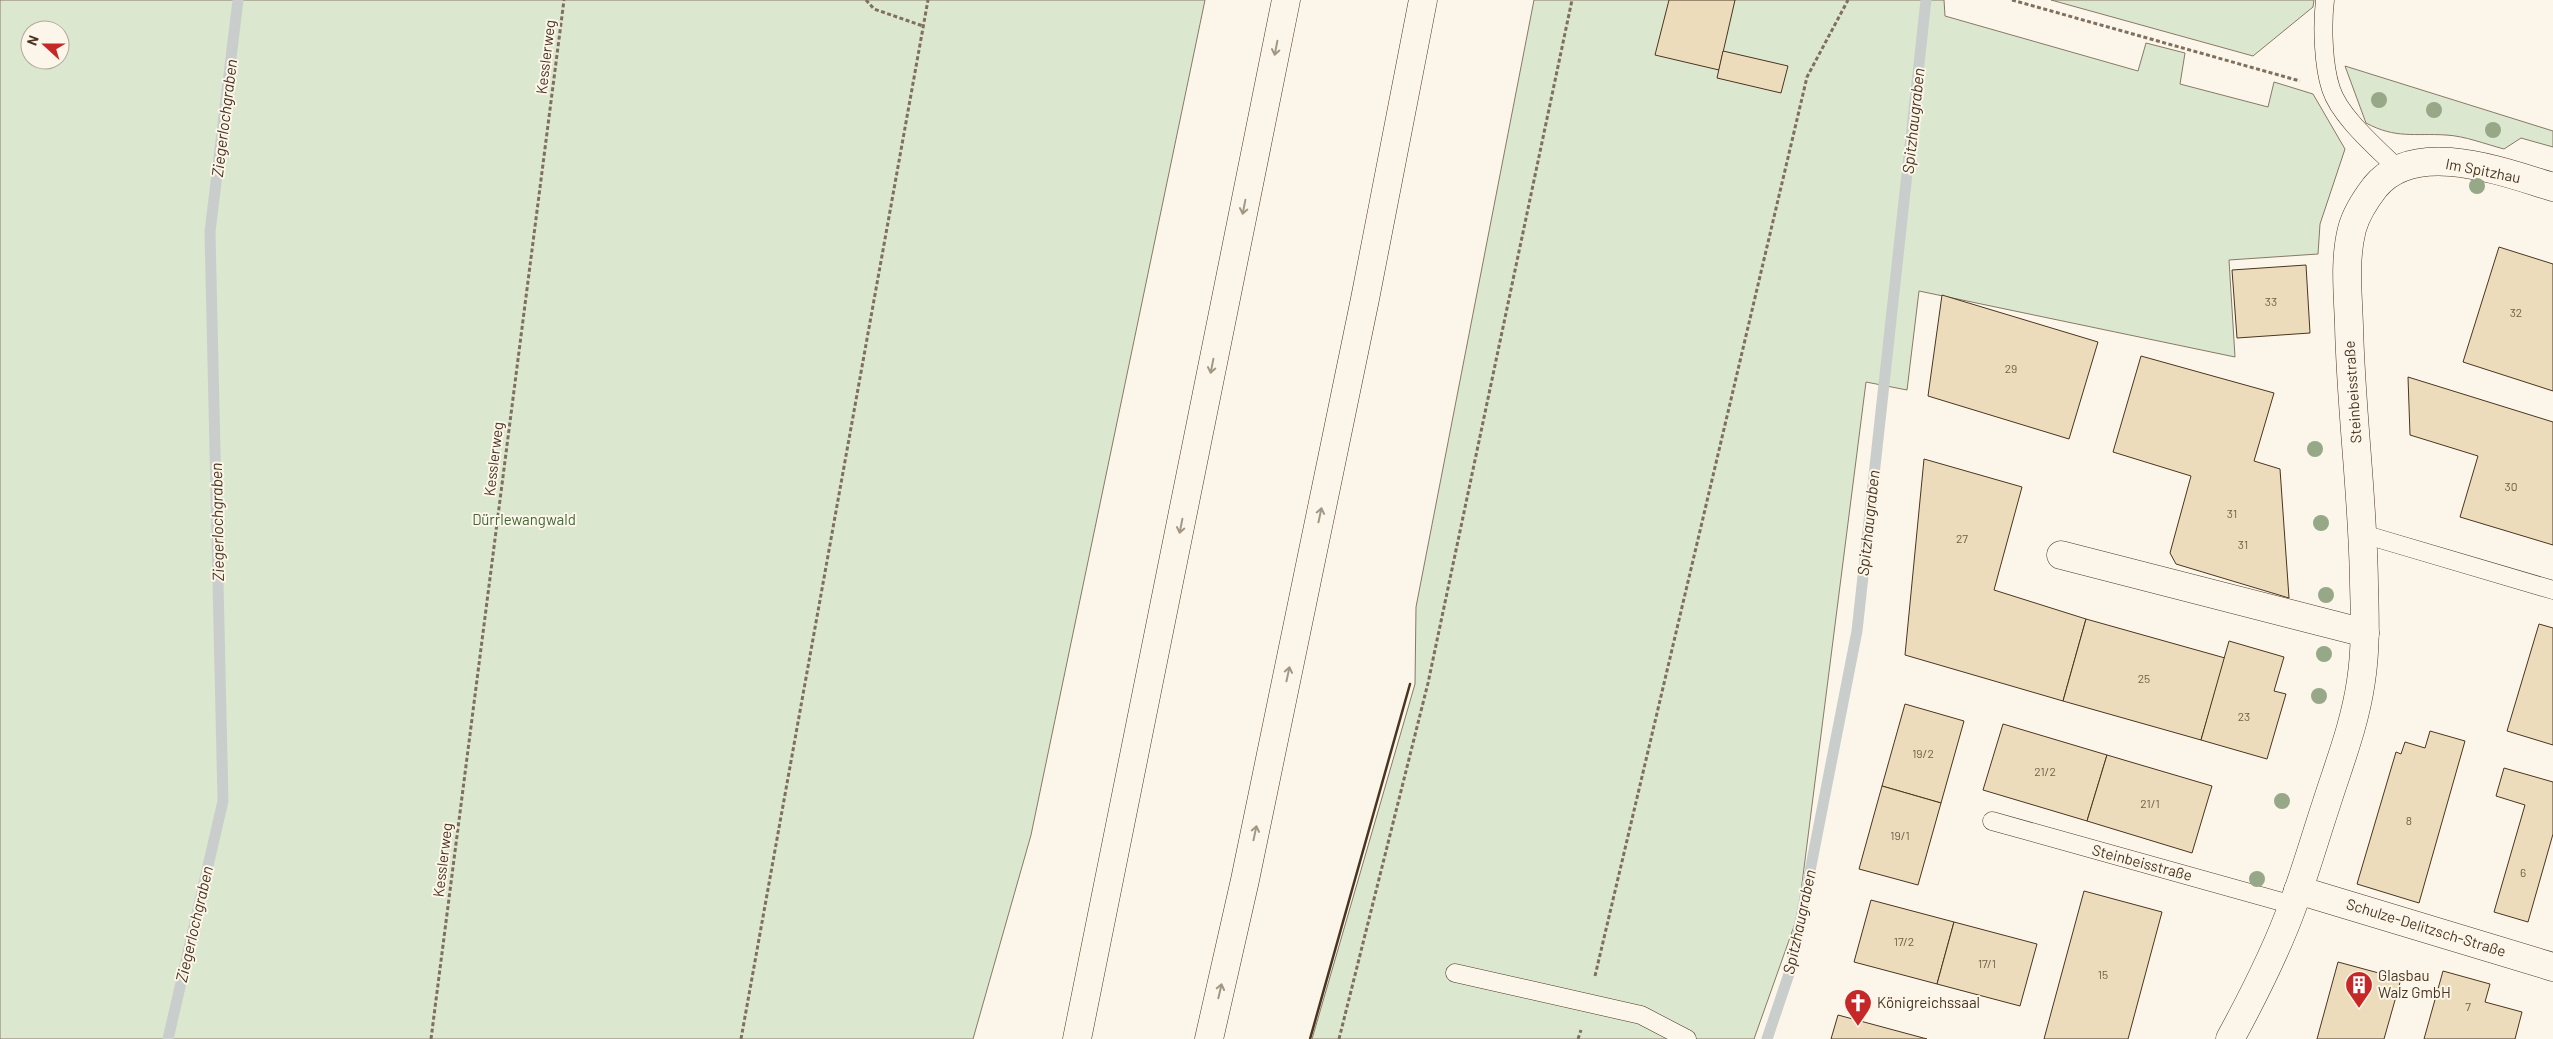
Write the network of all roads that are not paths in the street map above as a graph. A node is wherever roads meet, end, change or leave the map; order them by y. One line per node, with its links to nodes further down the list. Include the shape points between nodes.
1 (1286, 0): 14 (main road, one-way to 14)
2 (1423, 0): 15 (main road, one-way to 2, via 1365,299)
3 (2325, 0): 4 (lane, via 2322,28 2331,89 2360,132)
4 (2398, 168): 5 (main road, Im Spitzhau, via 2421,161 2454,163 2496,170); 6 (main road, Steinbeisstraße, via 2378,184 2363,204 2352,228 2347,258 2350,363)
5 (2553, 187)
6 (2363, 534): 8 (lane); 9 (main road, Steinbeisstraße)
7 (2061, 555): 9 (main road)
8 (2553, 590)
9 (2365, 633): 11 (main road, Steinbeisstraße, via 2362,679 2353,723)
10 (1992, 821): 11 (lane, Steinbeisstraße)
11 (2296, 897): 12 (main road, Schulze-Delitzsch-Straße); 17 (main road, Steinbeisstraße, via 2260,984)
12 (2553, 966)
13 (1455, 973): 16 (lane, via 1640,1015)
14 (1077, 1039)
15 (1209, 1039)
16 (1687, 1039)
17 (2230, 1039)

